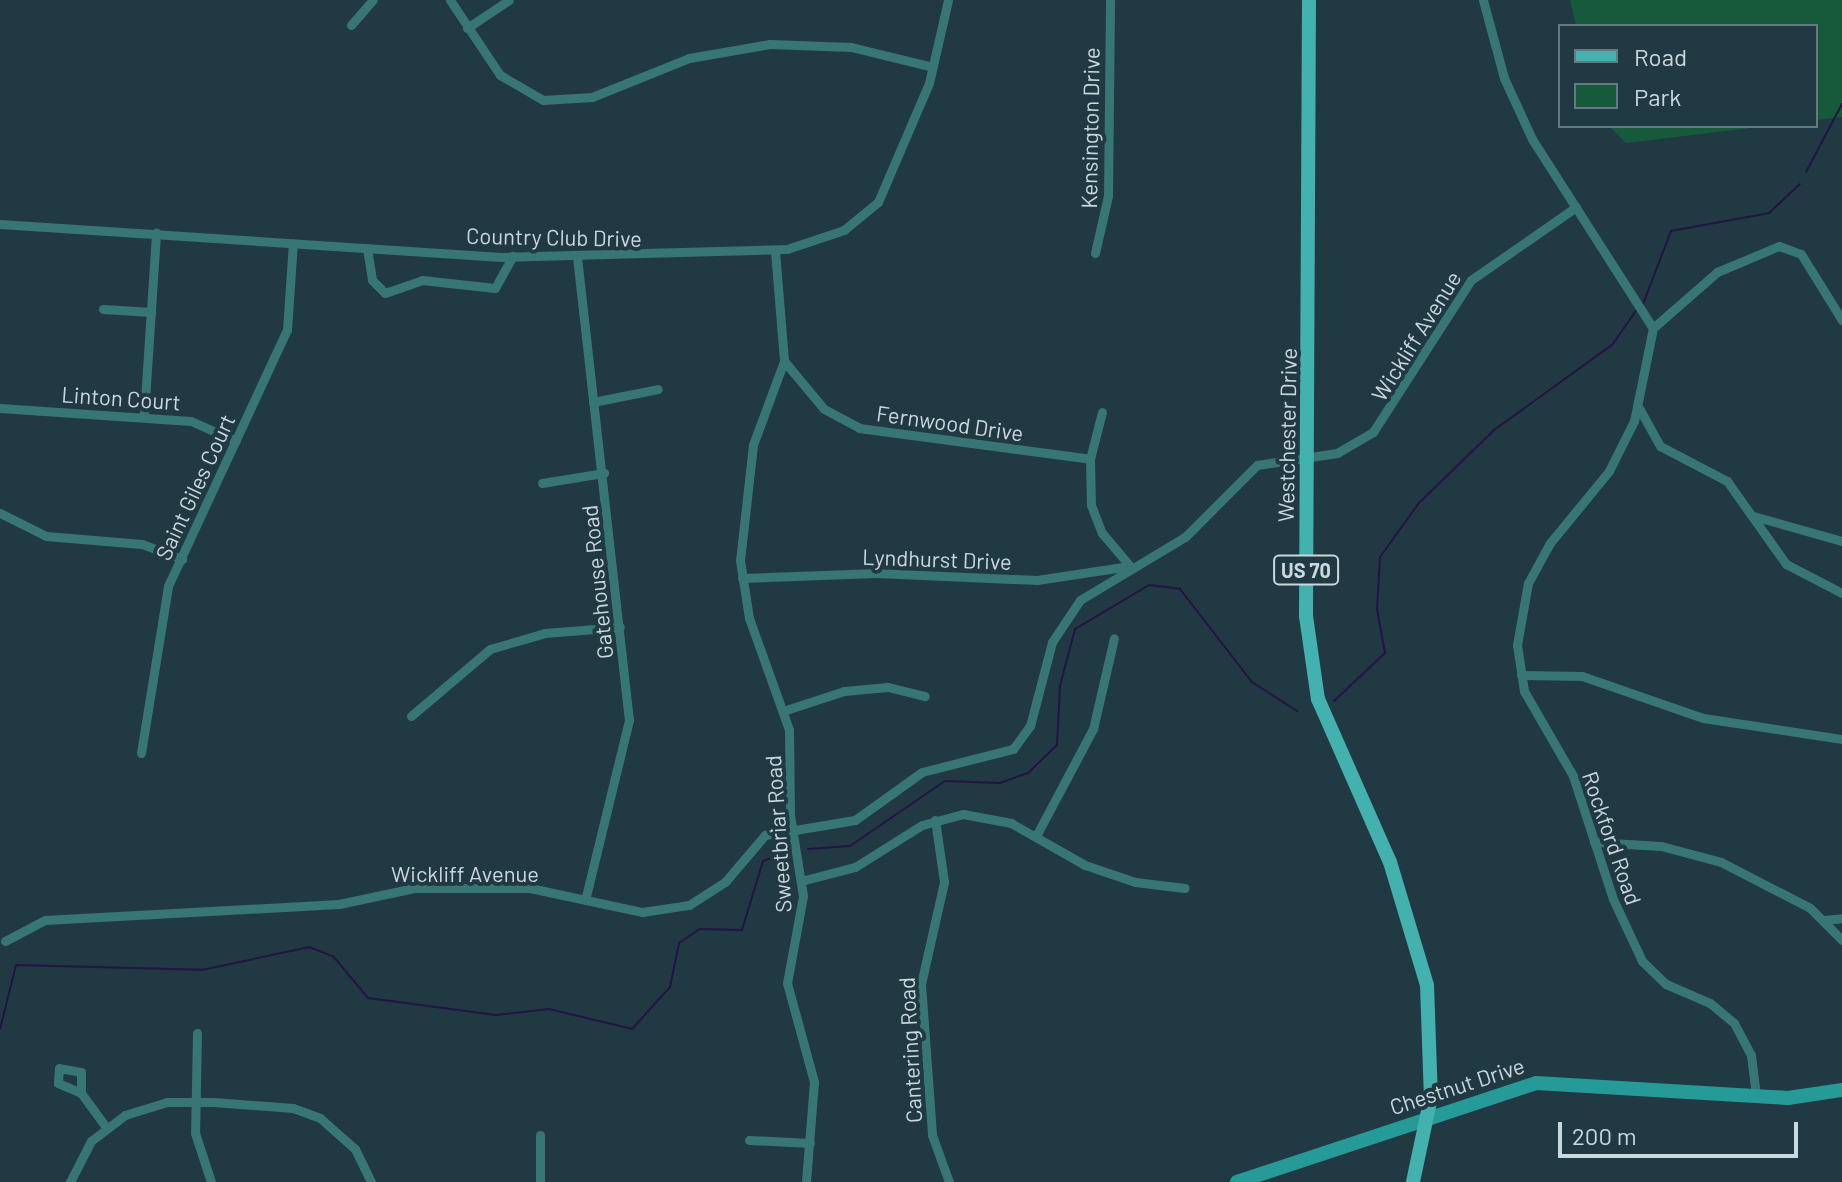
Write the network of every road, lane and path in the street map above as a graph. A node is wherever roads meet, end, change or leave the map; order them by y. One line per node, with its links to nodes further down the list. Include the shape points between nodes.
1 (373, 0): 8 (street)
2 (450, 0): 9 (street)
3 (509, 0): 9 (street)
4 (948, 0): 10 (street, Country Club Drive)
5 (1110, 0): 17 (street, Kensington Drive, via 1108,196)
6 (1309, 0): 32 (main road, Westchester Drive / US 70)
7 (1483, 0): 11 (street, via 1517,109)
8 (351, 25)
9 (467, 28): 10 (street, via 508,82 554,101 592,97 689,58 770,44 851,47)
10 (933, 67): 16 (street, Country Club Drive, via 907,146 872,210 844,230)
11 (1576, 207): 23 (street); 32 (street, Wickliff Avenue, via 1471,280 1373,432 1340,452)
12 (0, 224): 13 (street, Country Club Drive)
13 (156, 232): 14 (street, Country Club Drive); 21 (street)
14 (293, 243): 15 (street, Country Club Drive); 31 (street, Saint Giles Court, via 287,330)
15 (367, 248): 18 (street, Country Club Drive); 18 (street, via 372,280 385,293 422,280 495,288)
16 (775, 251): 19 (street, Country Club Drive); 24 (street, Sweetbriar Road)
17 (1095, 253)
18 (513, 256): 19 (street, Country Club Drive)
19 (577, 257): 26 (street, Gatehouse Road)
20 (103, 309): 21 (street)
21 (151, 312): 30 (street)
22 (1842, 320): 23 (street, via 1801,254 1779,246 1717,272)
23 (1653, 328): 28 (street, Rockford Road)
24 (784, 361): 33 (street, Fernwood Drive, via 824,409 859,428); 41 (street, Sweetbriar Road, via 746,475)
25 (658, 389): 26 (street)
26 (593, 402): 34 (street, Gatehouse Road)
27 (0, 408): 30 (street, Linton Court)
28 (1639, 408): 37 (street, via 1660,446 1705,463); 45 (street, Rockford Road, via 1609,471 1533,572 1519,620)
29 (1102, 412): 33 (street)
30 (144, 415): 31 (street, Linton Court, via 191,421)
31 (236, 441): 39 (street, Saint Giles Court)
32 (1310, 455): 40 (street, Wickliff Avenue, via 1257,465 1185,537); 67 (main road, Westchester Drive / US 70, via 1310,656 1333,744 1414,928 1428,999)
33 (1090, 459): 40 (street, via 1096,519)
34 (604, 473): 35 (street); 43 (street, Gatehouse Road)
35 (542, 483)
36 (0, 513): 39 (street, via 46,536 142,544)
37 (1753, 516): 38 (street); 42 (street, via 1786,564)
38 (1842, 541)
39 (182, 559): 50 (street, Saint Giles Court, via 168,586)
40 (1130, 566): 41 (street, Lyndhurst Drive, via 1037,580 876,573); 52 (street, Wickliff Avenue, via 1080,600 1058,628 1030,726 1013,749 922,772 855,820)
41 (742, 578): 47 (street, Sweetbriar Road, via 757,645)
42 (1842, 593)
43 (620, 627): 48 (street, via 510,640 476,658); 57 (street, Gatehouse Road, via 626,747)
44 (1114, 638): 53 (street, via 1098,680 1093,729)
45 (1521, 675): 49 (street, via 1582,676 1703,718); 54 (street, Rockford Road, via 1573,776)
46 (925, 696): 47 (street, via 888,687 844,691)
47 (786, 710): 52 (street, Sweetbriar Road)
48 (411, 716)
49 (1842, 739)
50 (141, 753)
51 (935, 820): 53 (street, via 985,816); 55 (street, via 855,867); 77 (street, Cantering Road, via 944,882 921,984 932,1135)
52 (792, 827): 55 (street, Sweetbriar Road); 57 (street, Wickliff Avenue, via 757,840 725,882 689,905 642,912)
53 (1036, 836): 56 (street, via 1085,865)
54 (1594, 842): 59 (street, via 1701,855 1771,884); 65 (street, Rockford Road, via 1642,961 1666,984 1710,1003 1734,1023 1751,1055)
55 (801, 881): 71 (street, Sweetbriar Road, via 802,931 787,983 813,1073)
56 (1185, 888)
57 (585, 900): 61 (street, Wickliff Avenue, via 530,888 403,888 339,904 45,920)
58 (1842, 918): 59 (street)
59 (1824, 920): 60 (street)
60 (1842, 940)
61 (5, 941)
62 (197, 1033): 66 (street)
63 (1842, 1090): 65 (street, Chestnut Drive)
64 (81, 1093): 68 (street)
65 (1756, 1096): 67 (street, Chestnut Drive, via 1555,1080)
66 (196, 1102): 68 (street, via 146,1106); 73 (street, via 195,1133); 74 (street, via 280,1106 320,1118 355,1149)
67 (1426, 1118): 78 (street, Chestnut Drive); 79 (main road, Westchester Drive / US 70)
68 (106, 1127): 72 (street)
69 (540, 1135): 75 (street)
70 (749, 1140): 71 (street)
71 (810, 1143): 76 (street, Sweetbriar Road)
72 (70, 1182)
73 (211, 1182)
74 (371, 1182)
75 (540, 1182)
76 (806, 1182)
77 (949, 1182)
78 (1237, 1182)
79 (1413, 1182)

